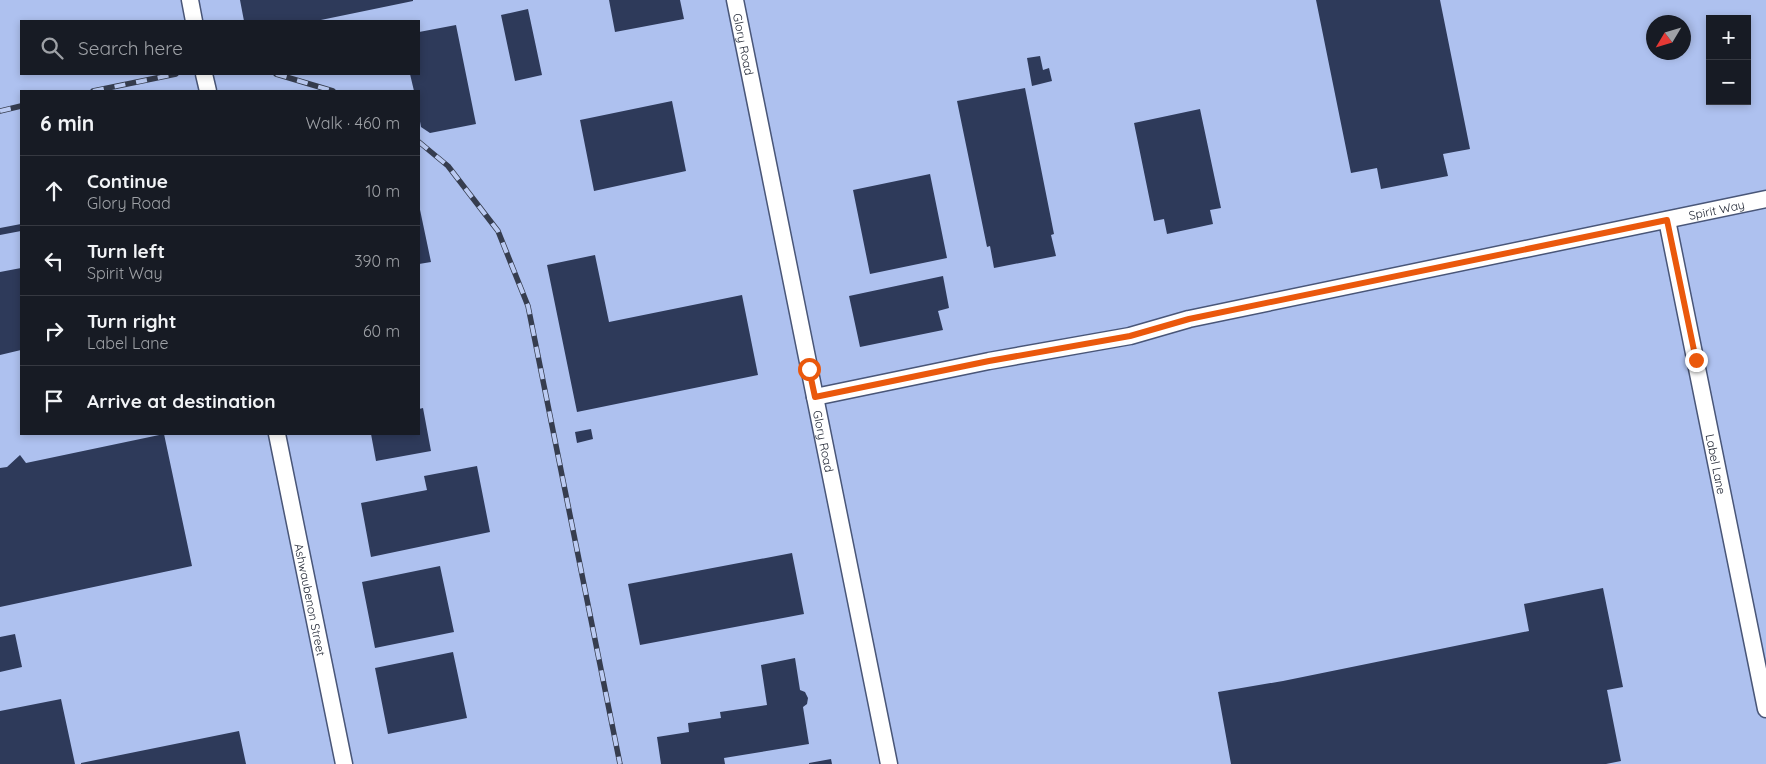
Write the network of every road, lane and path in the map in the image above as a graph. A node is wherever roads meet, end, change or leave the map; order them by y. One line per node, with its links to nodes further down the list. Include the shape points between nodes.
1 (190, 0): 3 (street)
2 (735, 0): 8 (street, Glory Road)
3 (194, 20)
4 (204, 75): 5 (street)
5 (208, 90)
6 (1766, 199): 7 (street, Spirit Way)
7 (1667, 220): 8 (street, Spirit Way, via 1189,319 1130,336); 10 (street, Label Lane)
8 (815, 397): 12 (street, Glory Road)
9 (277, 435): 11 (street, Ashwaubenon Street)
10 (1766, 709)
11 (344, 764)
12 (889, 764)

